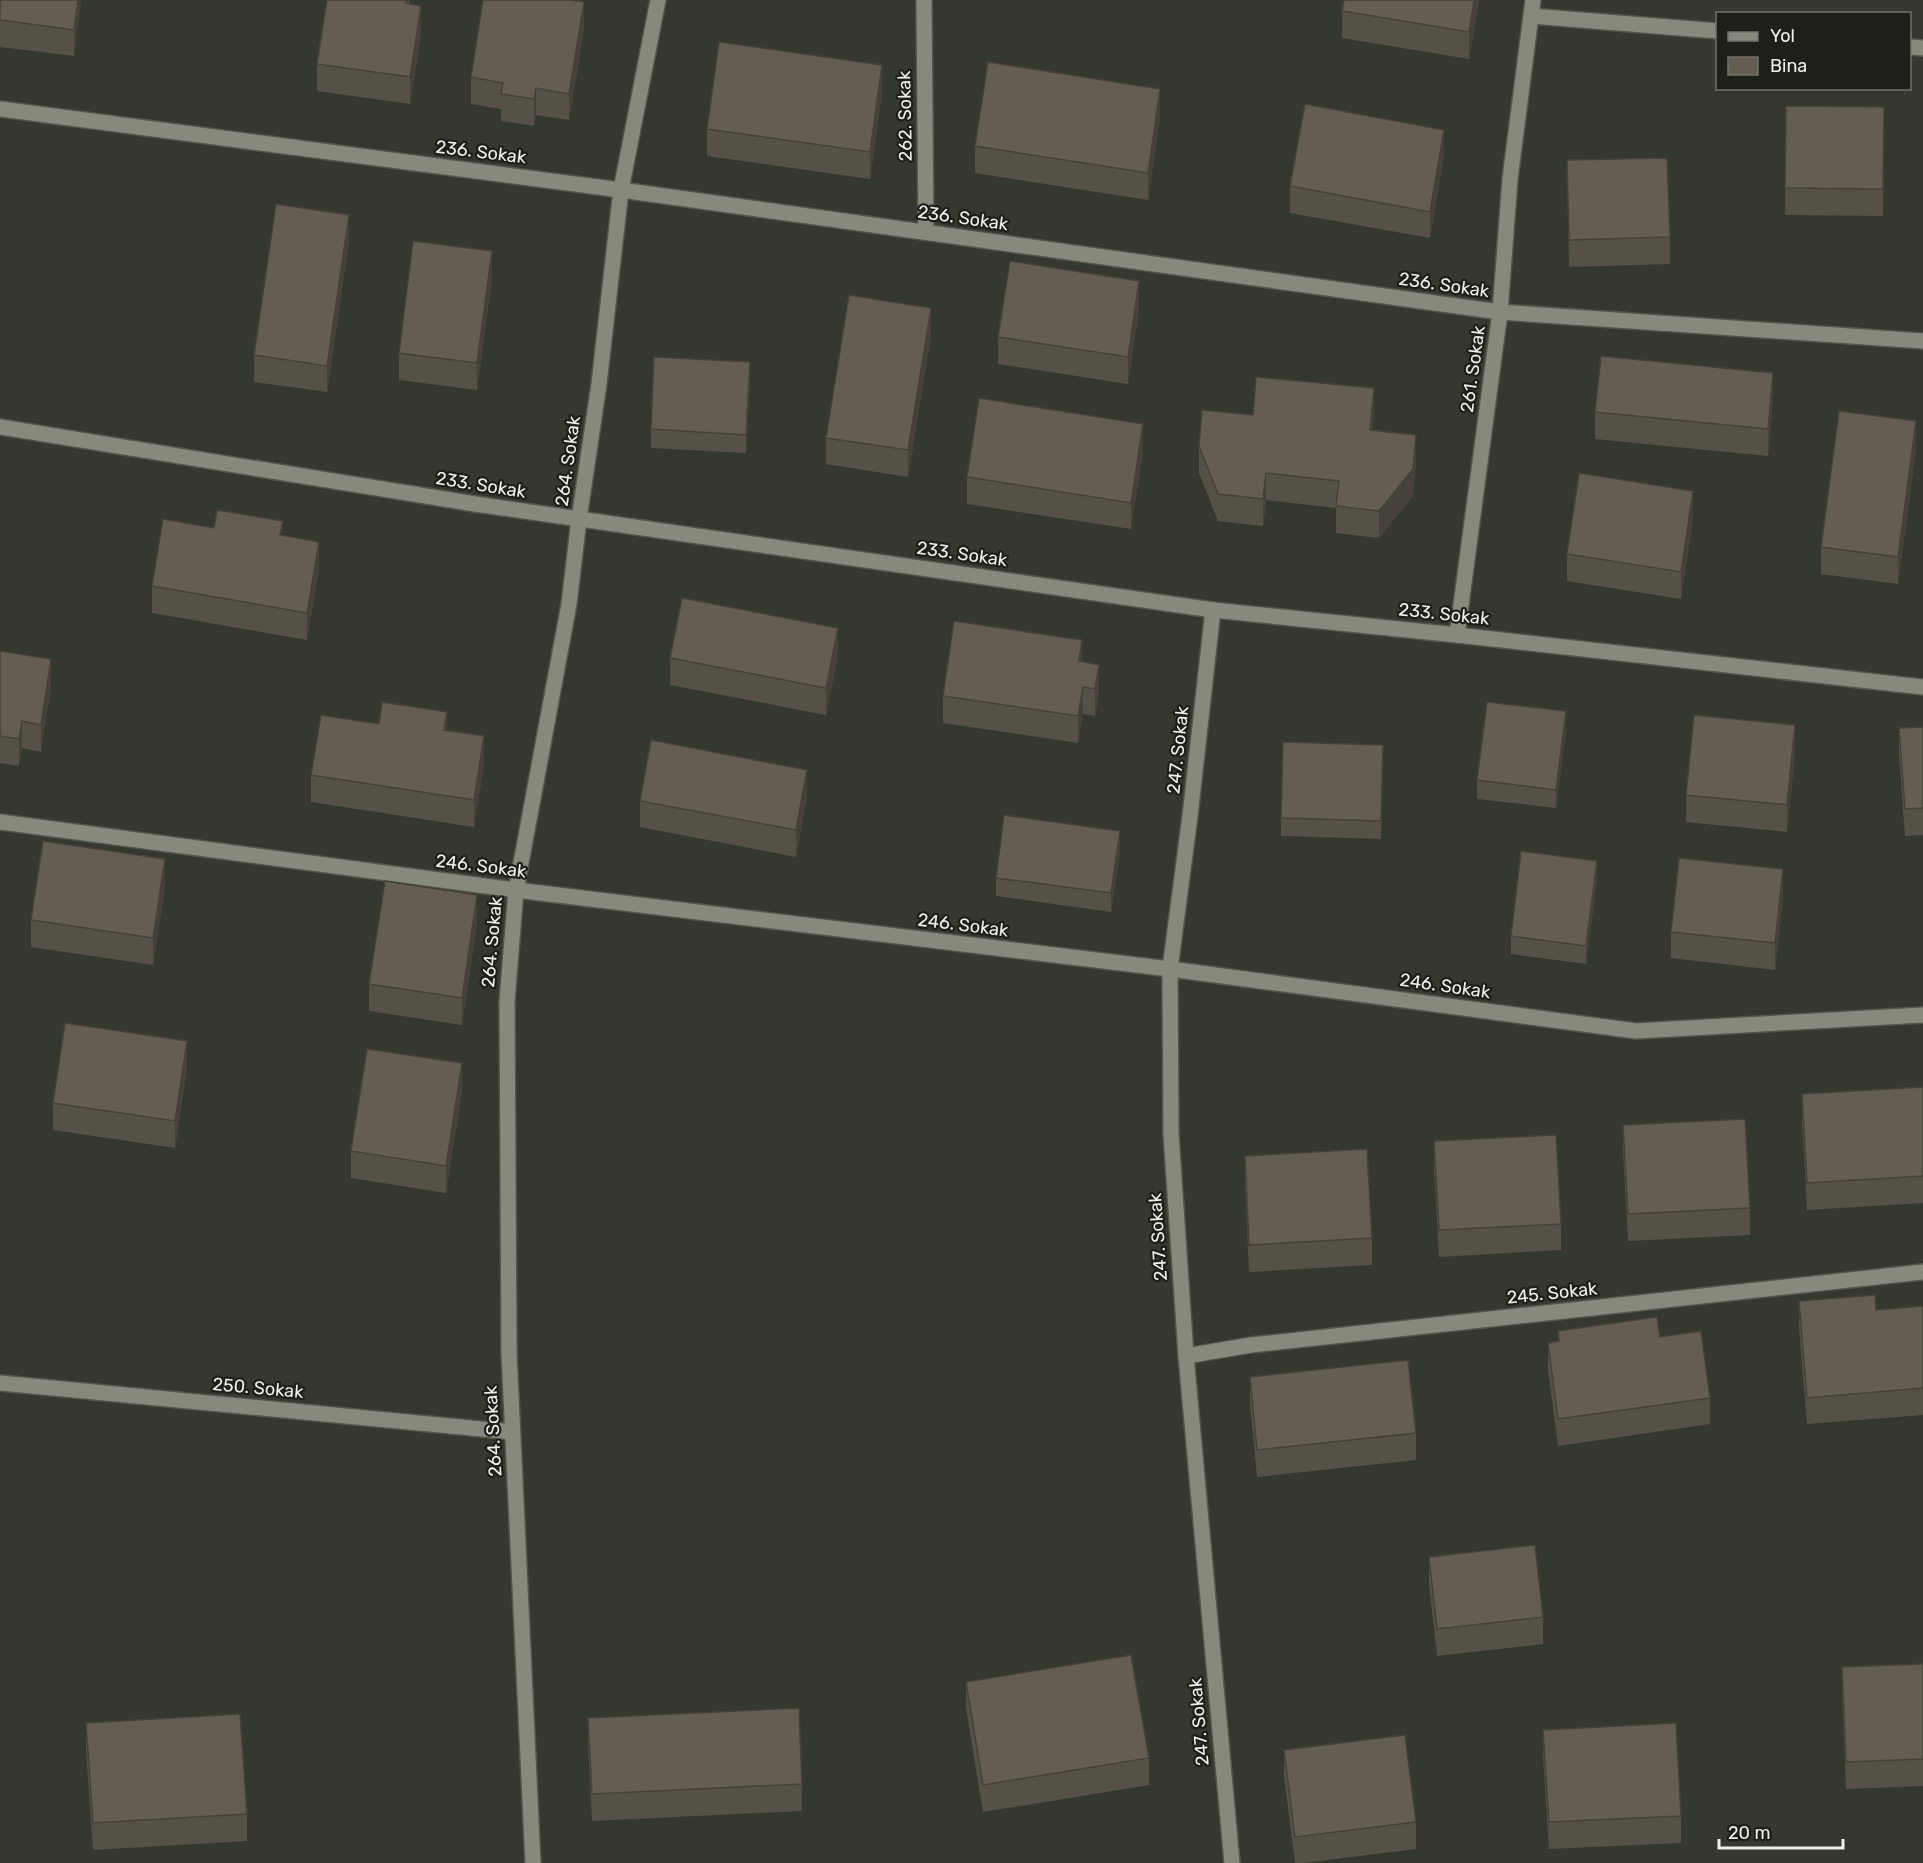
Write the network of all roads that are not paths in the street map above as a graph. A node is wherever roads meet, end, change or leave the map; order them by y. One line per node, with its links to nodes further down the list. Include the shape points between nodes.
1 (658, 0): 7 (street, 264. Sokak)
2 (924, 0): 8 (street, 262. Sokak)
3 (1533, 0): 4 (street, 261. Sokak)
4 (1531, 16): 5 (street); 9 (street, 261. Sokak, via 1510,179)
5 (1716, 31)
6 (0, 109): 7 (street, 236. Sokak)
7 (621, 190): 8 (street, 236. Sokak); 12 (street, 264. Sokak)
8 (926, 232): 9 (street, 236. Sokak)
9 (1500, 312): 10 (street, 236. Sokak); 14 (street, 261. Sokak)
10 (1923, 341)
11 (0, 427): 12 (street, 233. Sokak)
12 (579, 519): 13 (street, 233. Sokak); 17 (street, 264. Sokak, via 569,604)
13 (1213, 610): 14 (street, 233. Sokak); 18 (street, 247. Sokak)
14 (1457, 635): 15 (street, 233. Sokak)
15 (1923, 687)
16 (0, 822): 17 (street, 246. Sokak)
17 (516, 890): 18 (street, 246. Sokak); 23 (street, 264. Sokak, via 507,1001)
18 (1170, 969): 19 (street, 246. Sokak, via 1636,1031); 21 (street, 247. Sokak, via 1171,1134)
19 (1923, 1015)
20 (1923, 1272): 21 (street, 245. Sokak, via 1251,1345)
21 (1186, 1356): 25 (street, 247. Sokak)
22 (0, 1383): 23 (street, 250. Sokak)
23 (512, 1432): 24 (street, 264. Sokak)
24 (533, 1863)
25 (1232, 1863)

